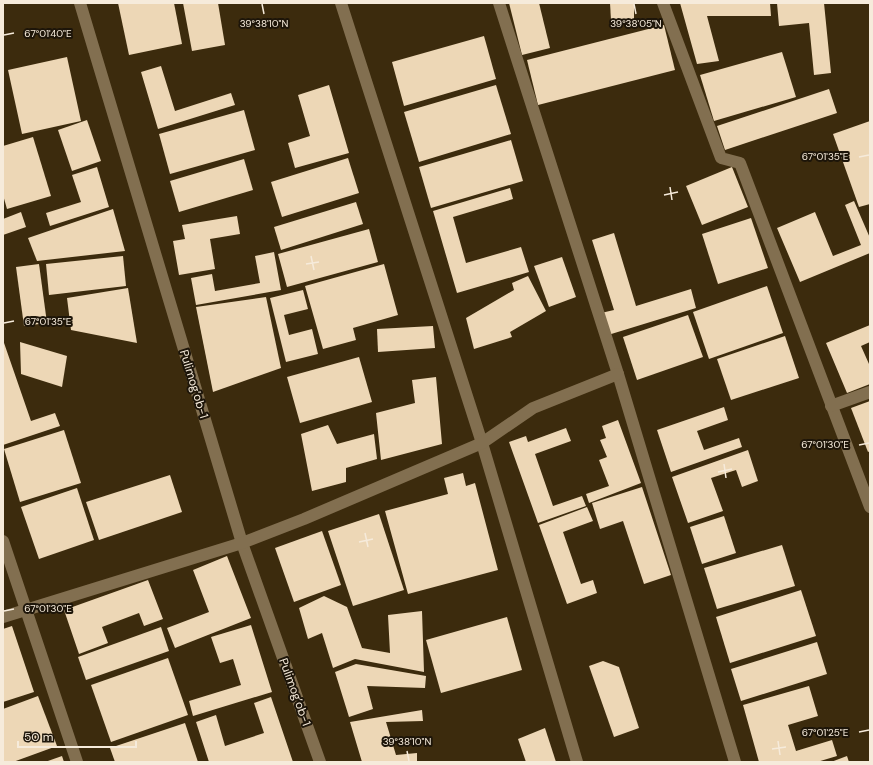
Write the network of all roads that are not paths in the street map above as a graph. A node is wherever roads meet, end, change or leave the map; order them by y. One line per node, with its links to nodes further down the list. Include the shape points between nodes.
1 (80, 3): 11 (street, Pulimog’ob-1)
2 (341, 3): 8 (street)
3 (499, 3): 5 (street)
4 (663, 3): 7 (street, via 721,158 740,163)
5 (618, 374): 8 (street, via 533,408); 17 (street)
6 (870, 392): 7 (street)
7 (831, 406): 9 (street)
8 (482, 443): 11 (street); 16 (street)
9 (870, 507)
10 (3, 541): 12 (street)
11 (242, 543): 12 (street); 15 (street, Pulimog’ob-1)
12 (26, 610): 13 (street); 14 (street)
13 (3, 617)
14 (77, 762)
15 (320, 762)
16 (576, 762)
17 (735, 762)

